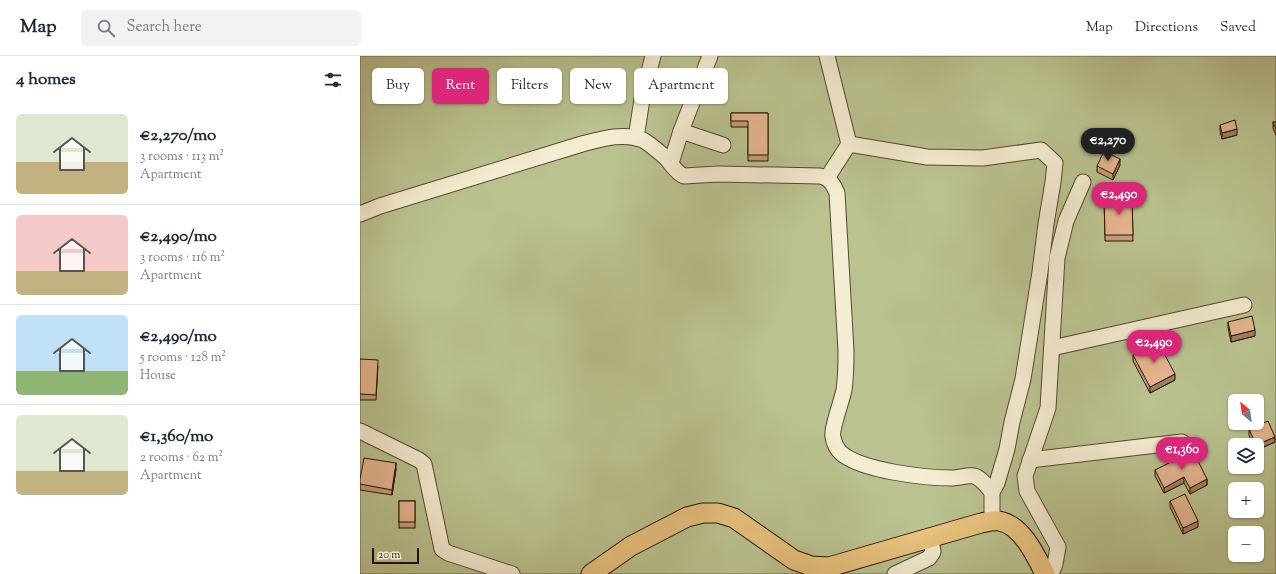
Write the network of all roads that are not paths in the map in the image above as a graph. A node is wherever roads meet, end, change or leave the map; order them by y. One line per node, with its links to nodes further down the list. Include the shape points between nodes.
1 (653, 56): 5 (street, via 642,99)
2 (710, 56): 4 (street)
3 (827, 56): 6 (street)
4 (682, 131): 7 (street); 8 (street)
5 (636, 138): 8 (street, via 648,144); 11 (street, via 611,138 582,144)
6 (849, 144): 9 (street); 17 (street, via 927,157 984,158 1041,150 1055,162 1023,379 1007,449)
7 (723, 145)
8 (671, 163): 9 (street, via 680,174 689,176 718,174)
9 (827, 178): 17 (street, via 837,192 846,351 844,390 833,430 837,447 842,454 872,468 912,476 975,476)
10 (1084, 182): 13 (street, via 1066,221 1057,258)
11 (360, 214)
12 (1244, 305): 13 (street)
13 (1052, 348): 16 (street, via 1048,408)
14 (360, 431): 20 (street, via 424,464 442,549)
15 (1182, 442): 16 (street)
16 (1030, 460): 24 (street, via 1024,476 1028,491 1058,547)
17 (992, 492): 18 (street)
18 (992, 521): 19 (main road); 23 (main road, via 1016,530 1029,544)
19 (930, 538): 21 (main road, via 829,567 810,566 794,560 734,518 718,513 703,513 687,516 638,543); 22 (street, via 932,552 929,558)
20 (512, 574)
21 (591, 574)
22 (895, 574)
23 (1045, 574)
24 (1052, 574)

